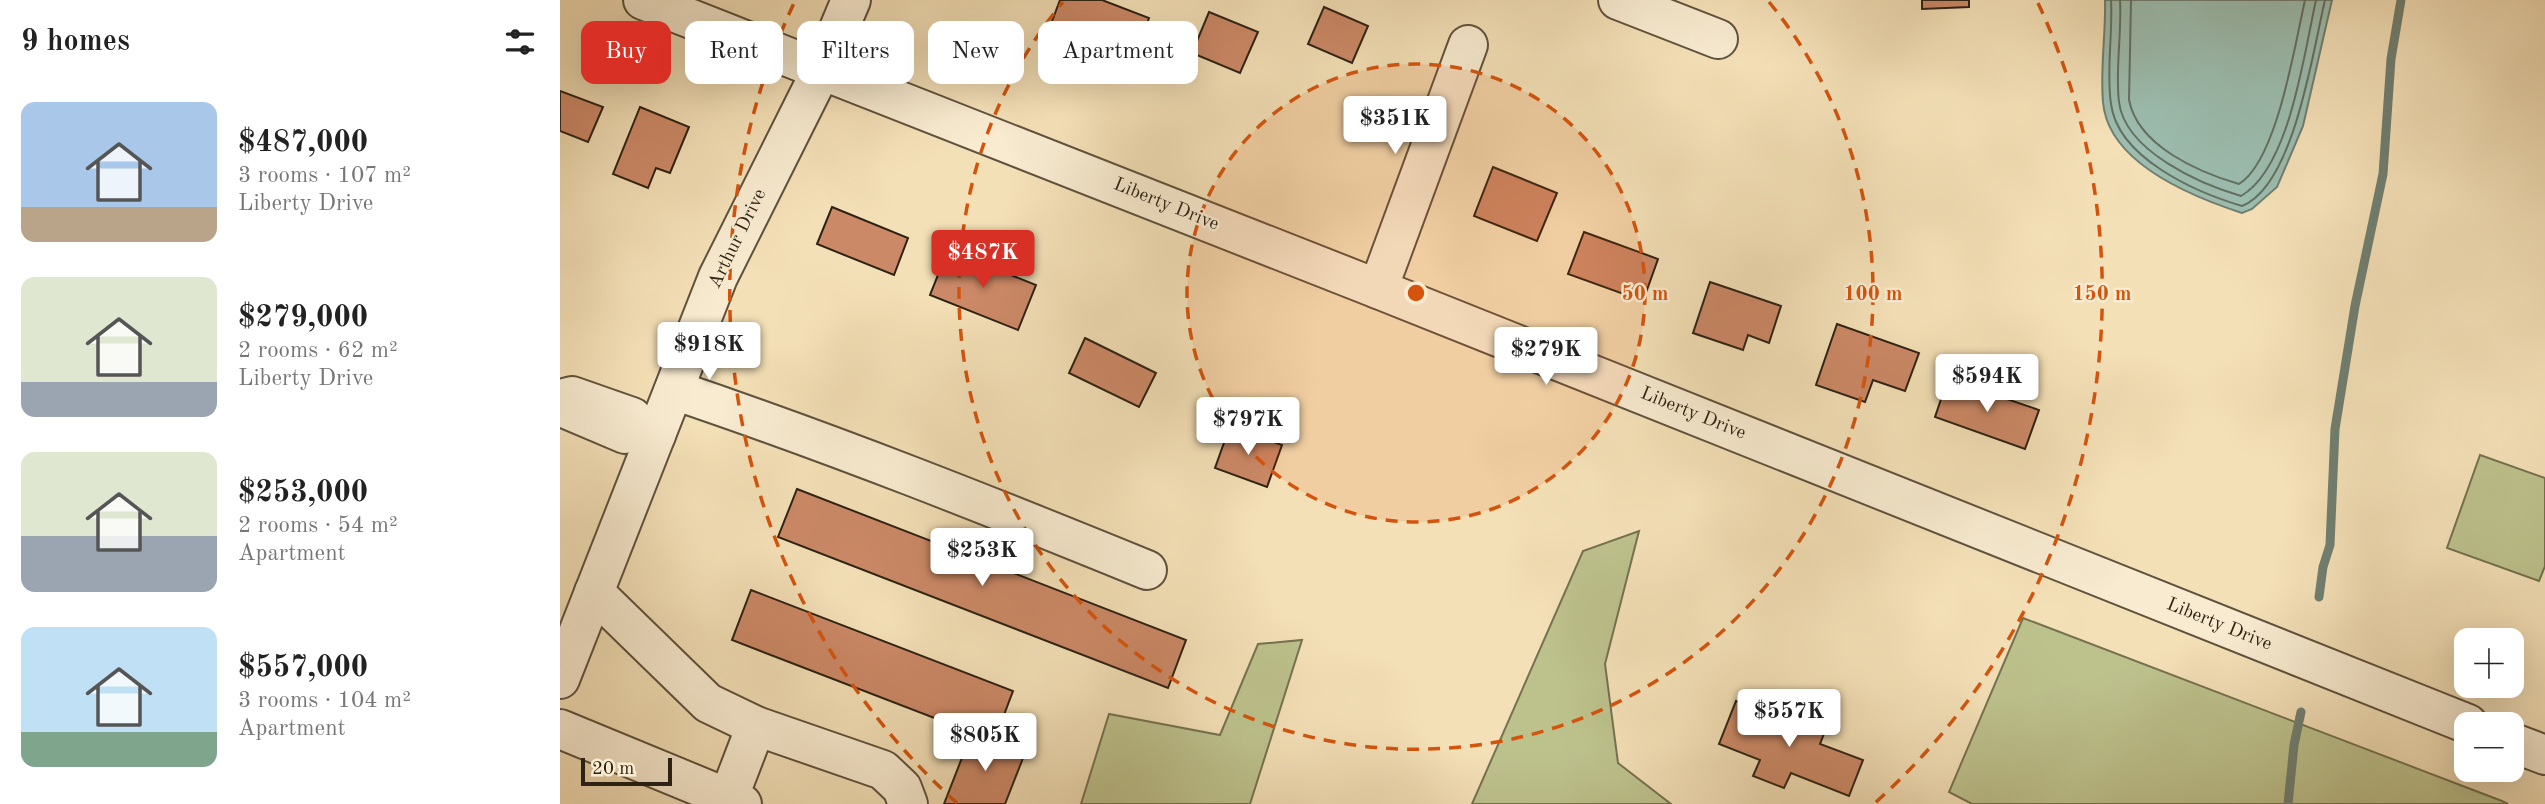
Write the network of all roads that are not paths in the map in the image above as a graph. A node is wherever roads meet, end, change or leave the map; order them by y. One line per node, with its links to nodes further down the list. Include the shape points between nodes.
1 (643, 0): 7 (street, Liberty Drive)
2 (851, 0): 4 (street, Arthur Drive)
3 (1618, 0): 5 (street)
4 (842, 21)
5 (1718, 39)
6 (1468, 45): 10 (street)
7 (797, 59)
8 (814, 84): 11 (street, Arthur Drive, via 718,277)
9 (860, 84): 10 (street, Liberty Drive)
10 (1378, 289): 17 (street, Liberty Drive)
11 (674, 390): 13 (street, Arthur Drive); 14 (street, via 816,439)
12 (561, 399): 13 (street, via 572,396 632,417)
13 (645, 432): 15 (street, Arthur Drive)
14 (1147, 570)
15 (594, 592): 16 (street, Arthur Drive); 18 (street, via 695,693 717,709)
16 (560, 679)
17 (2454, 718)
18 (756, 726): 22 (street); 23 (street, via 883,770 902,788)
19 (560, 729): 22 (street)
20 (2524, 747): 21 (street)
21 (2545, 755)
22 (735, 801)
23 (908, 804)

